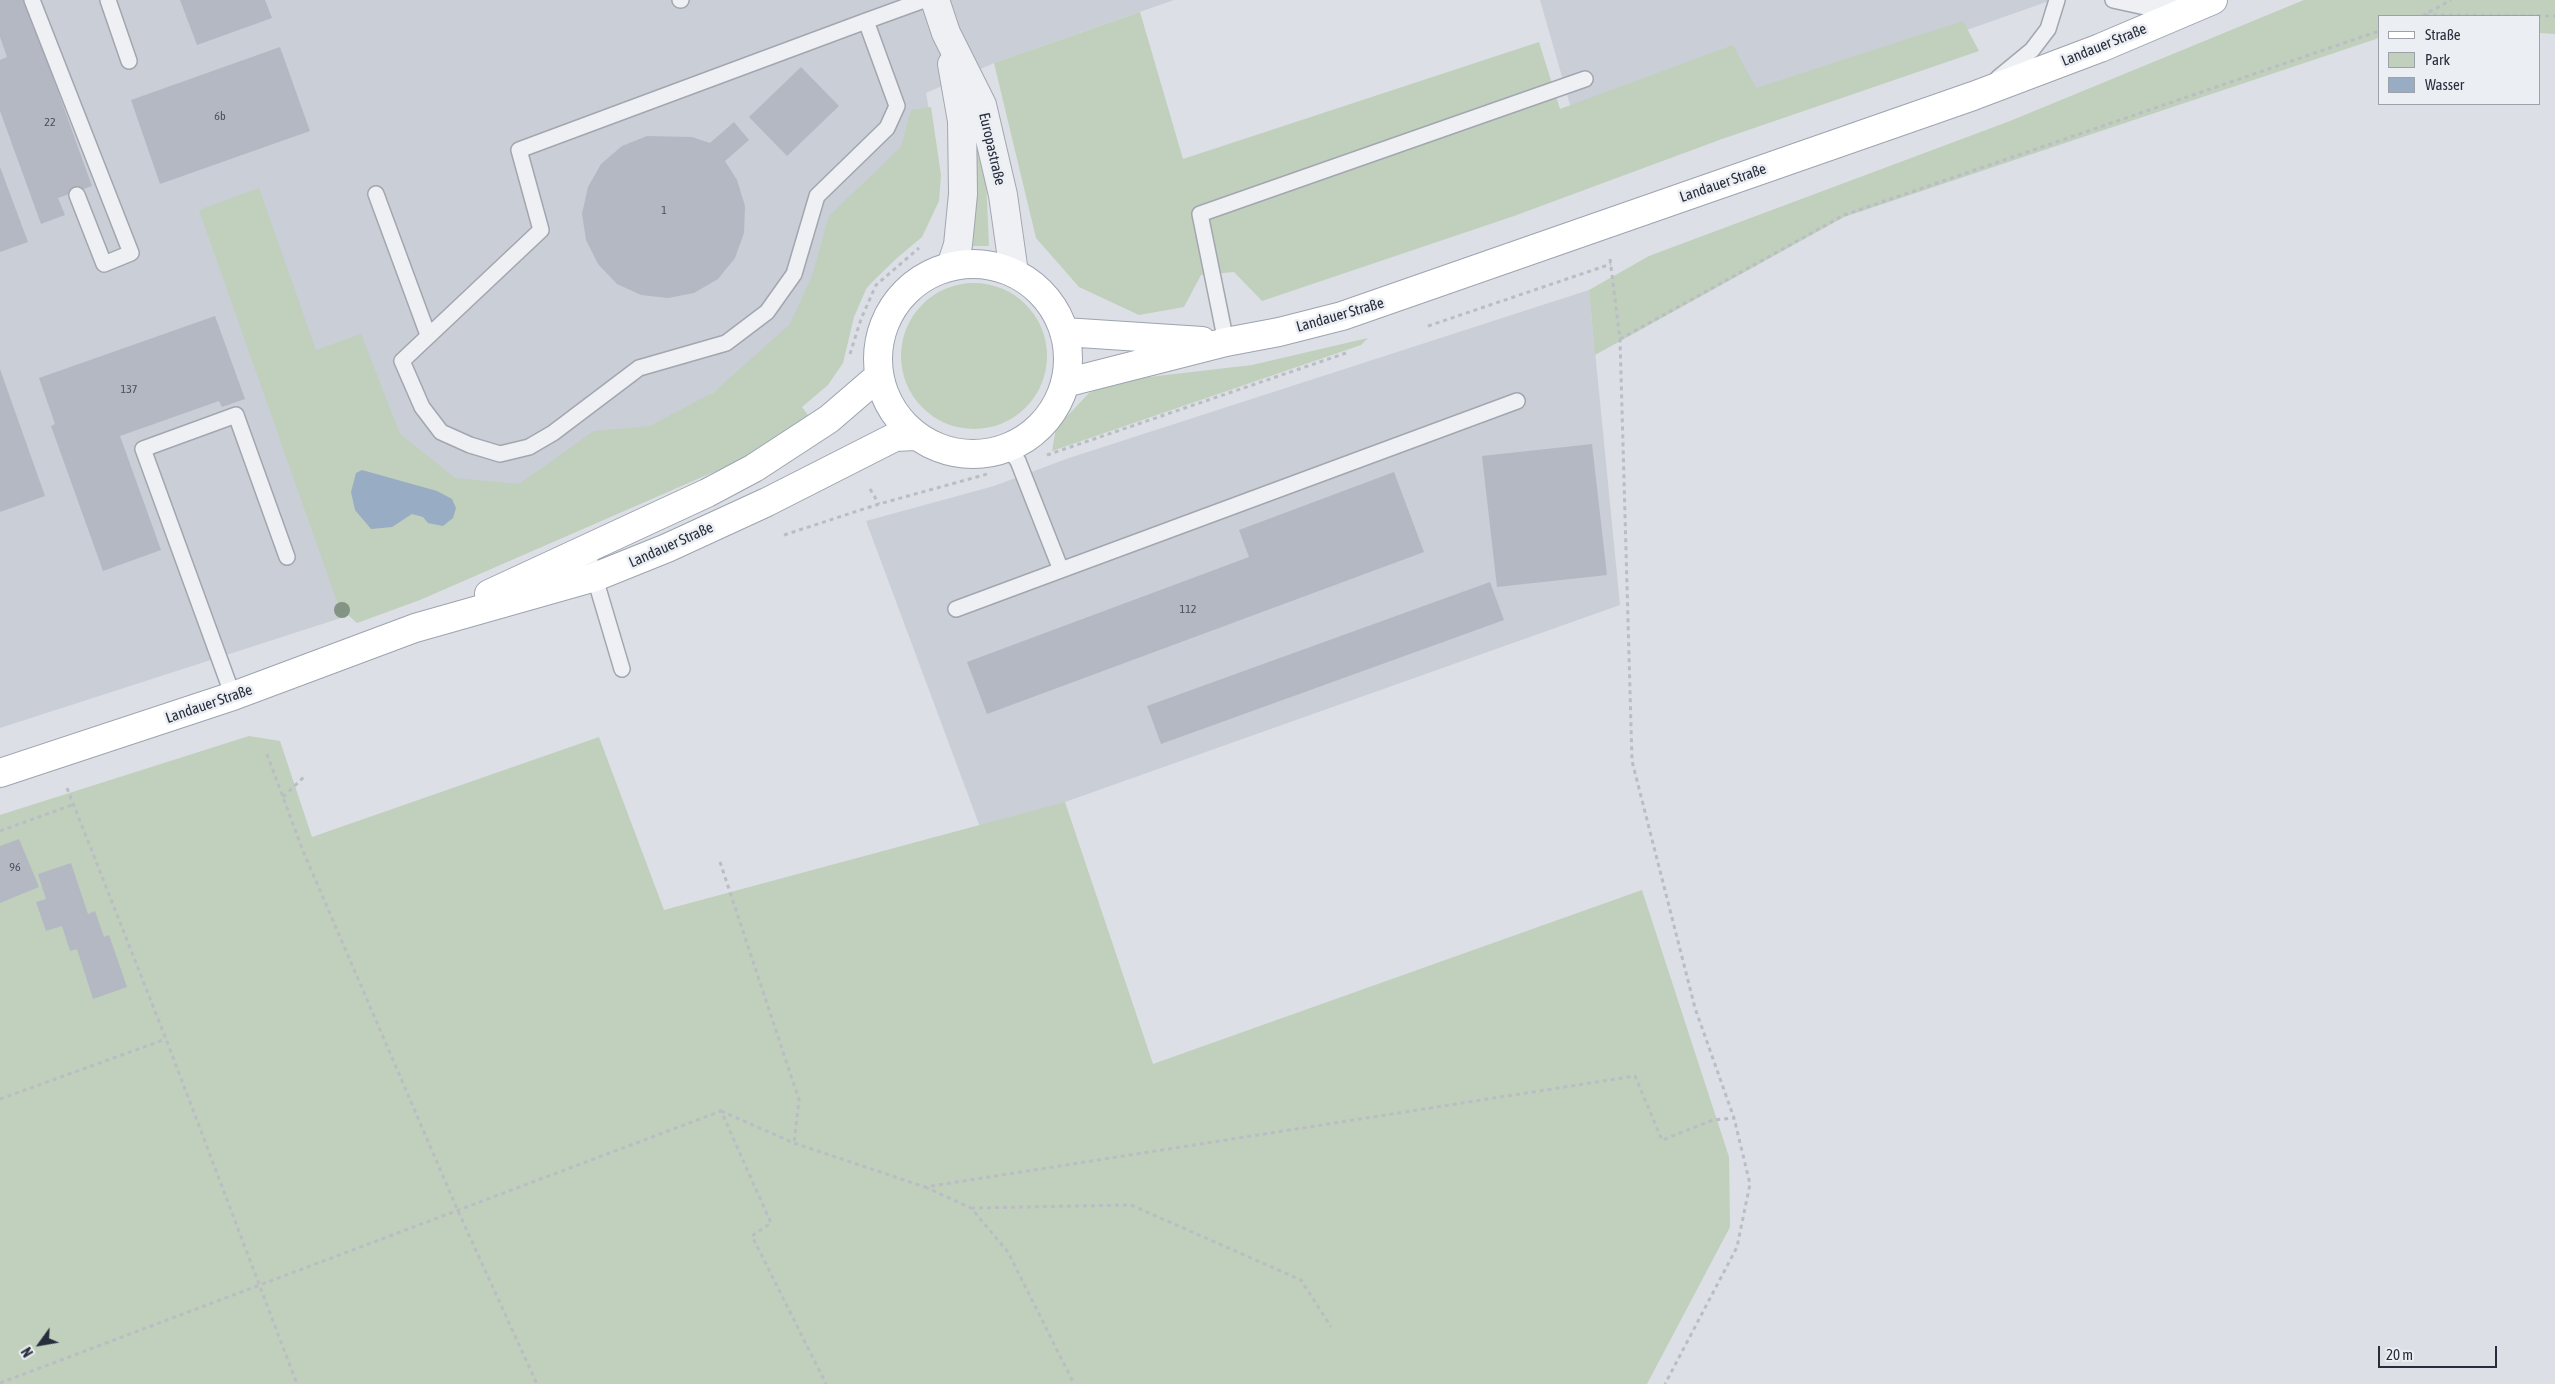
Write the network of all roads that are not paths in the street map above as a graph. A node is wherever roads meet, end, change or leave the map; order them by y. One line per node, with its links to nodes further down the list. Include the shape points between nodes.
1 (32, 0): 14 (lane, via 131,253 104,264)
2 (108, 0): 10 (lane)
3 (924, 0): 8 (lane)
4 (935, 0): 9 (street, Europastraße)
5 (2057, 0): 12 (lane, via 2048,29 2032,50)
6 (2113, 0): 7 (lane, via 2145,7)
7 (2206, 3): 12 (main road, Landauer Straße, via 2100,48)
8 (866, 21): 18 (lane, via 519,150 541,230); 18 (lane, via 897,106 887,128 817,196 794,274 767,312 726,343 639,368 552,433 529,447 500,454 441,432 422,407 402,361)
9 (946, 33): 15 (street, Europastraße, via 962,121 963,194 958,245); 16 (street, Europastraße, via 982,105 1003,195)
10 (129, 61)
11 (1585, 79): 19 (lane, via 1200,214)
12 (1972, 96): 19 (main road, Landauer Straße, via 1342,316)
13 (376, 194): 18 (lane)
14 (77, 195)
15 (951, 266): 16 (main road, via 983,264); 20 (main road, via 924,277 901,295 885,320 878,348)
16 (1014, 273): 17 (main road, via 1036,288 1053,308)
17 (1064, 332): 19 (main road, Landauer Straße); 21 (main road, via 1068,366)
18 (428, 335)
19 (1226, 342): 21 (main road, Landauer Straße)
20 (879, 376): 23 (main road, via 886,399 898,420); 25 (main road, Landauer Straße, via 829,419 754,468)
21 (1065, 383): 24 (main road, via 1057,404)
22 (1517, 400): 27 (lane)
23 (916, 436): 24 (main road, via 937,448 960,455); 28 (main road, Landauer Straße, via 895,437 767,502)
24 (1014, 456): 27 (lane)
25 (586, 548): 28 (lane); 30 (main road, Landauer Straße)
26 (287, 557): 32 (lane, via 236,415 143,449)
27 (1061, 570): 29 (lane)
28 (595, 577): 30 (main road, Landauer Straße); 31 (lane)
29 (956, 608)
30 (415, 628): 32 (main road, Landauer Straße)
31 (622, 669)
32 (234, 696): 33 (main road, Landauer Straße)
33 (0, 773)

